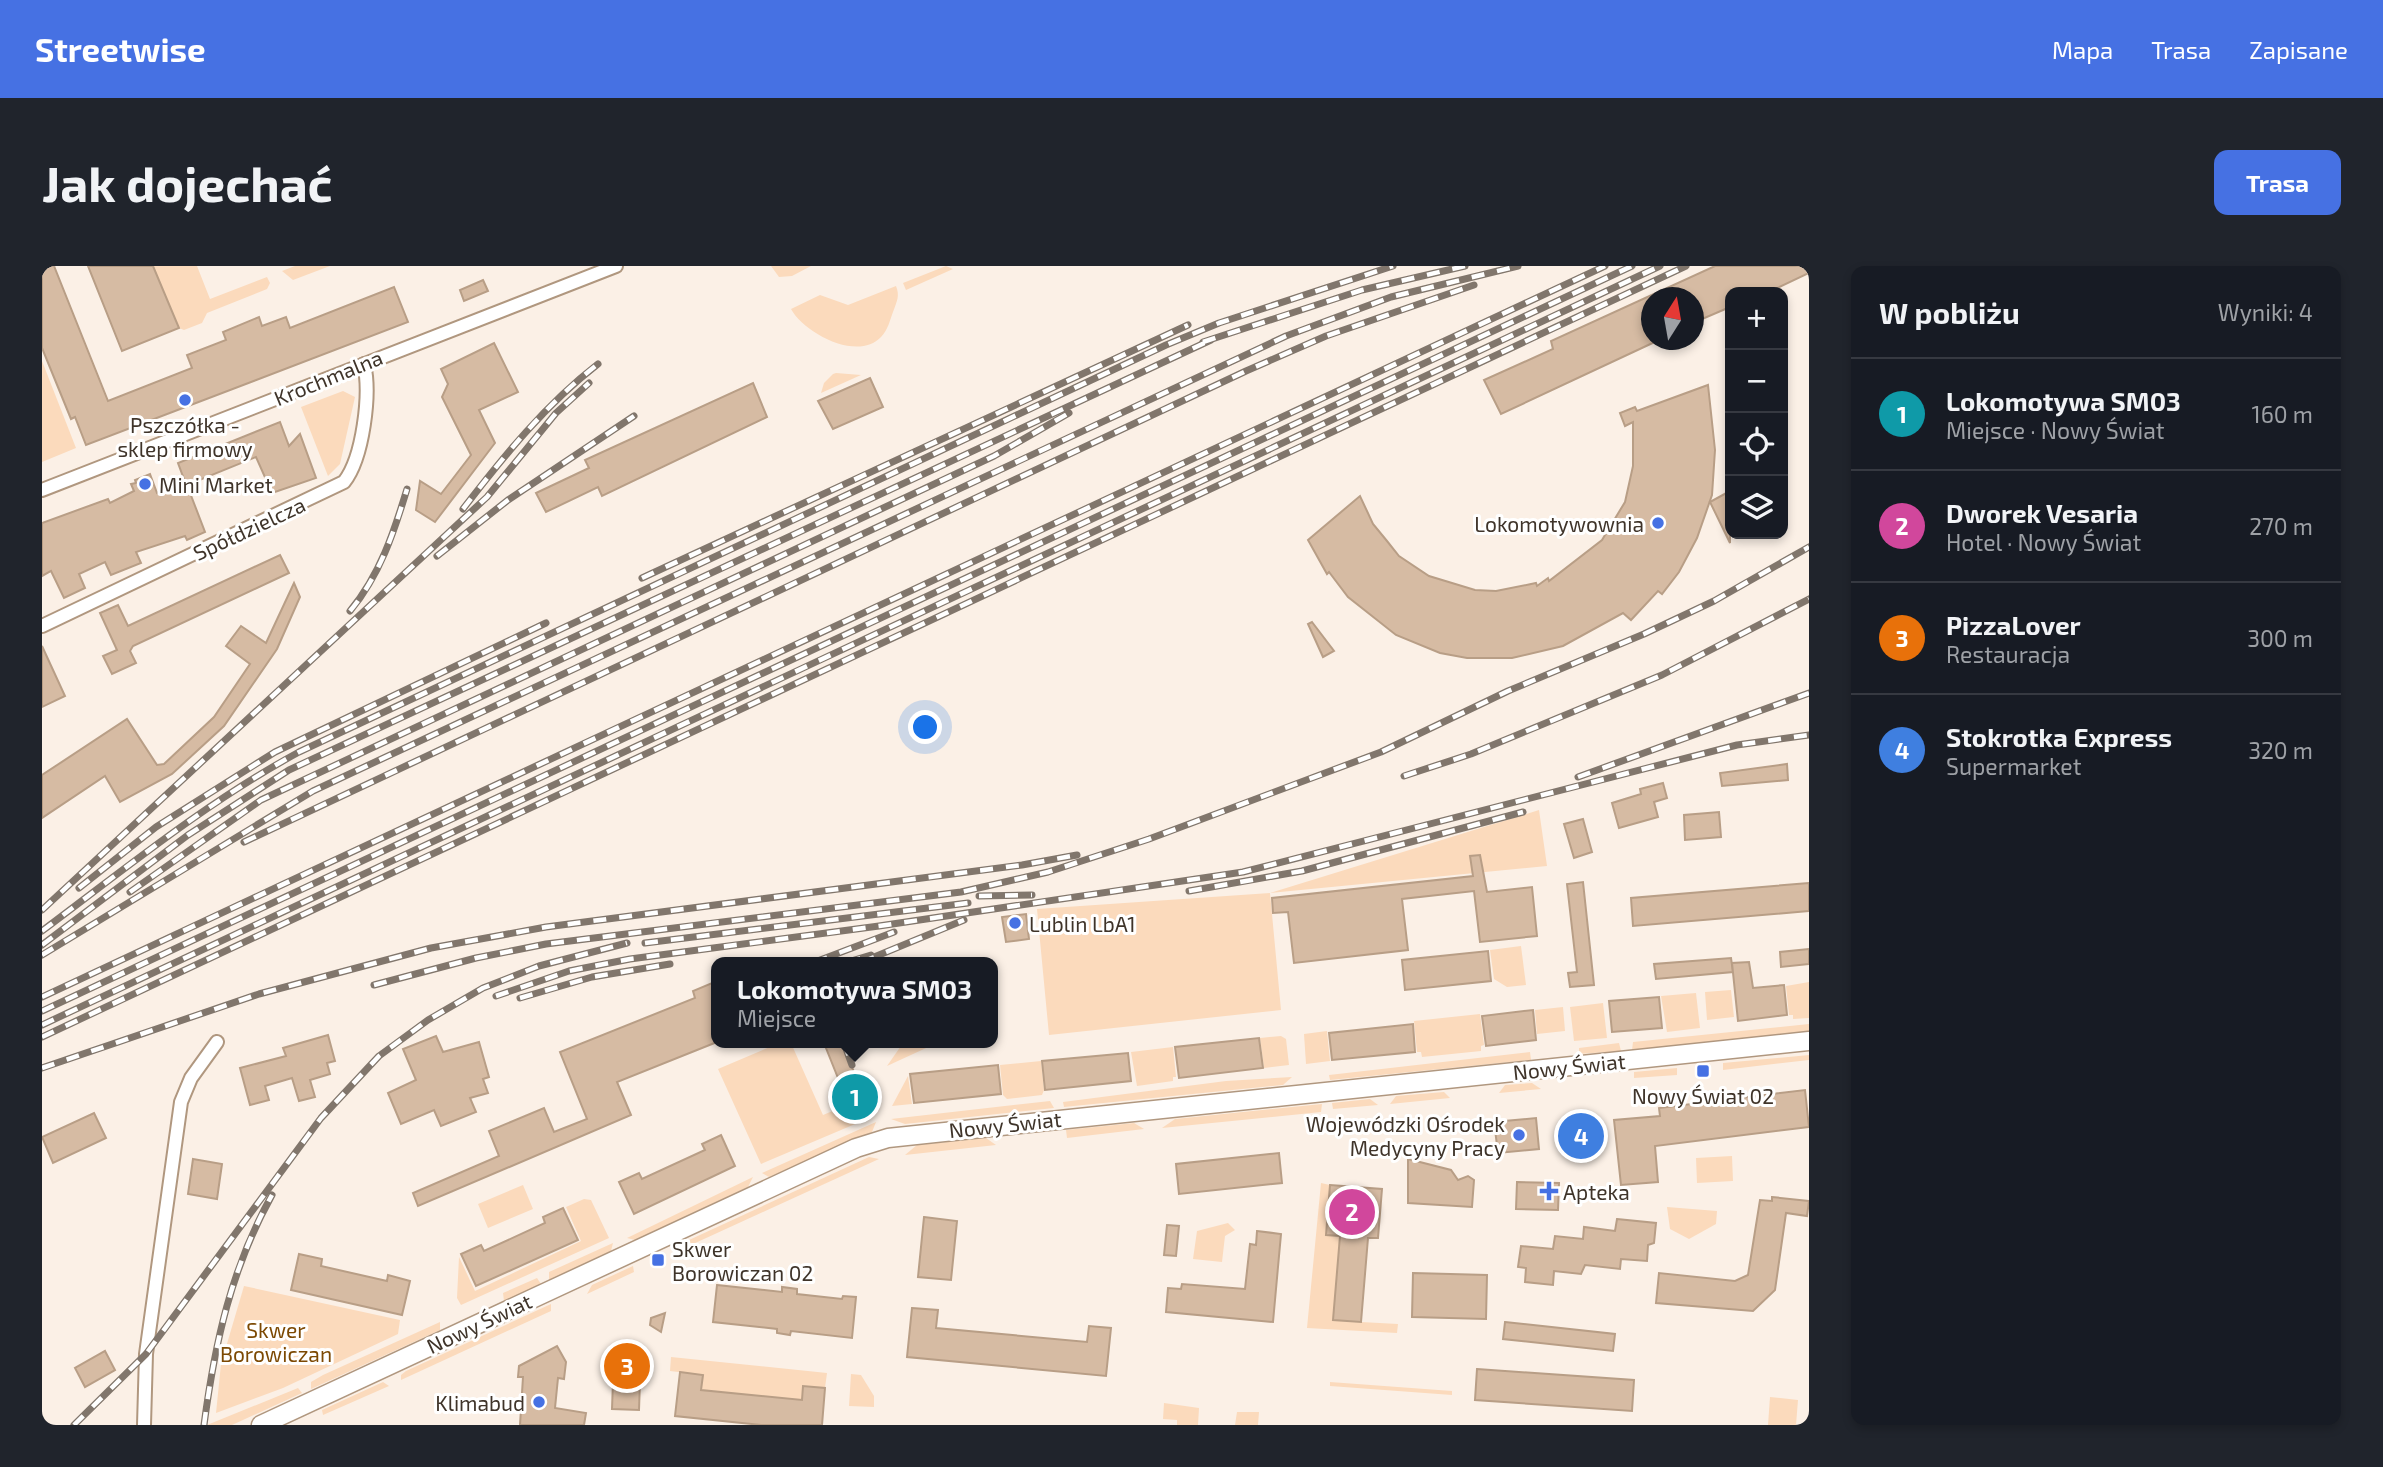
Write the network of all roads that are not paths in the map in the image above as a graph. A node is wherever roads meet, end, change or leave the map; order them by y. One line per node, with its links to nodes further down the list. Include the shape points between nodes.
1 (616, 266): 2 (street, Krochmalna)
2 (364, 364): 3 (street, Krochmalna); 4 (street, Spółdzielcza, via 367,396 352,471 344,482)
3 (42, 491)
4 (42, 626)
5 (1809, 1041): 7 (street, Nowy Świat, via 888,1138 856,1148)
6 (217, 1042): 8 (street, via 191,1078 181,1102 146,1354)
7 (264, 1424)
8 (144, 1425)

